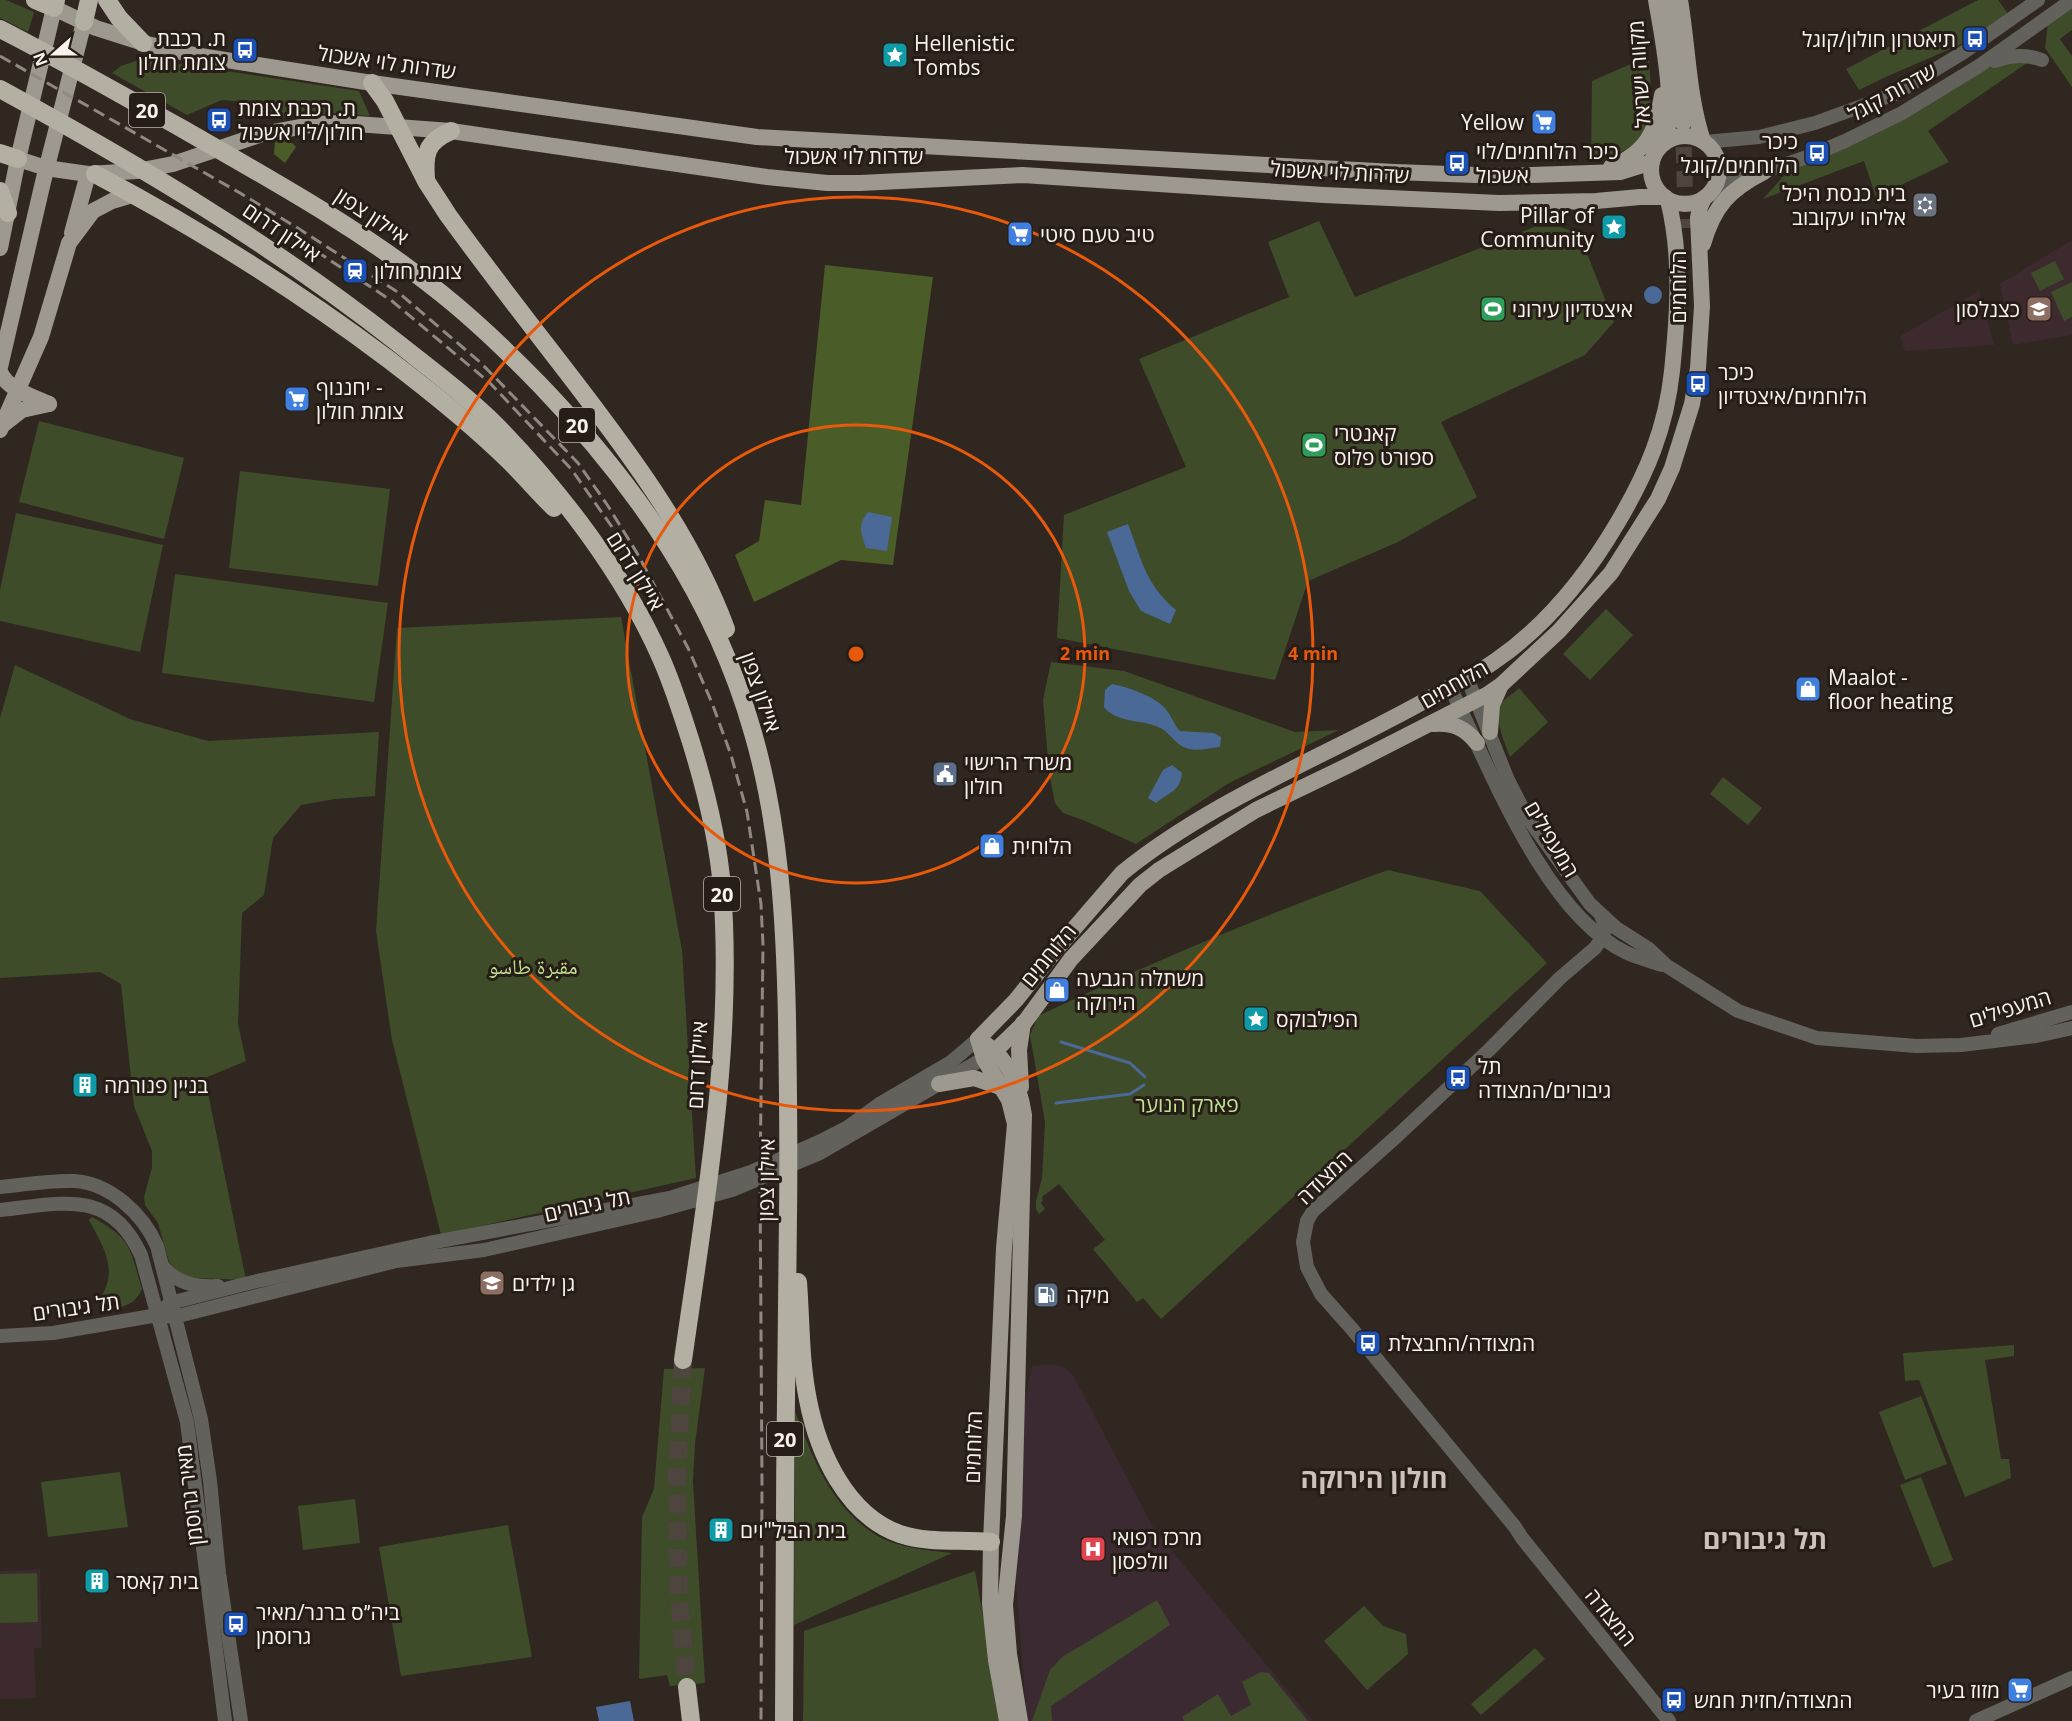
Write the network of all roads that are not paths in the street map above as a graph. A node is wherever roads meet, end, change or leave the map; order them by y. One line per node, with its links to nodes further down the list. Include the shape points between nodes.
1 (35, 0): 9 (highway)
2 (89, 0): 10 (highway)
3 (107, 0): 12 (highway)
4 (1656, 0): 14 (main road, מקווה ישראל)
5 (1668, 0): 18 (main road)
6 (1680, 0): 21 (main road, via 1692,98)
7 (2038, 0): 21 (street, שדרות קוגל, via 1895,94 1815,123 1759,137)
8 (2072, 0): 15 (street, שדרות קוגל)
9 (55, 4): 10 (main road, שדרות לוי אשכול); 24 (main road)
10 (84, 22): 12 (main road, שדרות לוי אשכול); 26 (main road)
11 (0, 29): 54 (highway, איילון צפון / 20, via 303,197 446,296 499,343 596,446 653,520 716,633)
12 (143, 43): 16 (main road, שדרות לוי אשכול, via 213,59)
13 (2042, 60): 15 (street, via 2018,55)
14 (1665, 61): 22 (main road, מקווה ישראל, via 1669,118); 28 (main road, via 1661,103 1647,141 1632,157)
15 (1979, 66): 27 (street, שדרות קוגל, via 1867,131)
16 (372, 83): 19 (highway); 28 (main road, שדרות לוי אשכול, via 757,137 1417,173)
17 (5, 92): 46 (highway, איילון דרום / 20, via 191,199 340,298 447,382 494,424 563,501 633,604)
18 (1683, 123)
19 (396, 126): 20 (main road, שדרות לוי אשכול); 29 (main road, שדרות לוי אשכול, via 332,123 287,128 251,136 167,166); 30 (highway)
20 (451, 131): 30 (highway, via 429,146); 34 (main road, שדרות לוי אשכול, via 818,182 1023,175 1478,202)
21 (1704, 142): 22 (main road, via 1686,136); 32 (main road, via 1718,162 1718,179)
22 (1663, 144): 25 (main road)
23 (0, 153): 24 (highway)
24 (18, 159): 26 (main road, שדרות לוי אשכול); 35 (main road)
25 (1652, 162): 28 (main road, שדרות לוי אשכול, via 1620,172); 34 (main road, via 1653,182)
26 (46, 168): 29 (main road, שדרות לוי אשכול); 40 (main road)
27 (1764, 172): 32 (street, שדרות קוגל); 39 (main road, via 1723,201 1712,219)
28 (1596, 173)
29 (91, 174): 33 (highway); 37 (main road)
30 (426, 181): 54 (highway, via 624,446 682,536 705,579 740,668)
31 (0, 191): 35 (highway)
32 (1709, 193): 34 (main road, via 1690,204); 39 (main road, הלוחמים, via 1699,212)
33 (132, 195): 37 (main road, via 93,211); 46 (highway, via 298,295 376,350 468,424 564,518 606,573)
34 (1666, 198): 44 (main road, הלוחמים, via 1677,249 1677,308)
35 (8, 213): 38 (main road)
36 (1686, 228): 44 (main road, via 1682,372)
37 (69, 243): 42 (main road, via 41,337)
38 (0, 248)
39 (1701, 254): 45 (main road, הלוחמים, via 1698,368)
40 (0, 367)
41 (0, 372): 42 (main road)
42 (18, 390): 43 (main road); 43 (main road, via 49,404 22,410)
43 (1, 428)
44 (1664, 436): 45 (main road); 47 (main road, הלוחמים, via 1592,562 1545,619 1496,661)
45 (1679, 450): 48 (main road, הלוחמים, via 1658,499 1611,573 1559,631)
46 (660, 656): 80 (highway, איילון דרום / 20, via 708,801 724,927 719,1101)
47 (1467, 678): 49 (main road, הלוחמים); 50 (street, המעפילים)
48 (1501, 685): 50 (main road, הלוחמים); 53 (main road)
49 (1450, 687): 51 (street, המעפילים); 63 (main road, הלוחמים, via 1185,829 1133,864)
50 (1477, 700): 51 (main road, הלוחמים); 53 (street, המעפילים)
51 (1460, 709): 52 (main road, הלוחמים); 53 (street, המעפילים)
52 (1429, 725): 53 (main road, via 1455,725); 61 (main road, הלוחמים, via 1256,810 1159,870 1071,959)
53 (1483, 737): 55 (street, המעפילים, via 1527,817); 56 (street, המעפילים, via 1524,838 1572,909)
54 (762, 767): 70 (highway, איילון צפון / 20, via 785,927)
55 (1601, 915): 57 (street); 58 (street, המעפילים)
56 (1589, 924): 57 (street, המעפילים); 59 (street, המצודה, via 1592,935)
57 (1603, 937): 58 (street, המעפילים, via 1628,953); 59 (street, המצודה)
58 (1667, 966): 64 (street, המעפילים, via 1738,1011 1817,1038 1916,1046)
59 (1560, 978): 91 (street, המצודה, via 1464,1073 1313,1211 1303,1242 1307,1267 1321,1294)
60 (2072, 1012): 64 (street, המעפילים)
61 (1024, 1023): 65 (main road, הלוחמים); 68 (main road, via 1019,1061)
62 (2072, 1028): 64 (street, המעפילים)
63 (978, 1039): 65 (main road, הלוחמים); 69 (street, תל גיבורים, via 951,1062 881,1103)
64 (1961, 1045)
65 (990, 1055): 66 (street, תל גיבורים); 67 (main road, הלוחמים); 68 (main road, הלוחמים, via 1003,1060 1016,1083)
66 (939, 1084): 67 (main road, via 974,1078); 69 (street, תל גיבורים)
67 (1003, 1088): 81 (main road, הלוחמים, via 1015,1124 1004,1248)
68 (1024, 1115): 82 (main road, הלוחמים, via 1014,1516)
69 (820, 1147): 72 (street, תל גיבורים, via 743,1186)
70 (789, 1157): 81 (highway, via 805,1379 815,1427 846,1493 860,1509 900,1534 946,1542); 88 (highway, איילון צפון / 20)
71 (0, 1187): 74 (street, מאיר גרוסמן, via 76,1181 109,1192 151,1231)
72 (693, 1197): 75 (street, תל גיבורים, via 429,1243); 78 (street, תל גיבורים, via 484,1250 396,1261)
73 (0, 1210): 77 (street, מאיר גרוסמן, via 80,1204 112,1215 134,1239)
74 (161, 1265): 75 (street, via 175,1279 194,1285); 76 (street, מאיר גרוסמן)
75 (253, 1282): 76 (street, תל גיבורים)
76 (170, 1303): 77 (street); 78 (street, מאיר גרוסמן)
77 (158, 1315): 78 (street, תל גיבורים); 79 (street, תל גיבורים, via 53,1333); 85 (street, מאיר גרוסמן, via 187,1422)
78 (174, 1317): 86 (street, מאיר גרוסמן, via 201,1419)
79 (0, 1336)
80 (682, 1360)
81 (991, 1542): 82 (main road, via 1002,1546); 89 (main road, הלוחמים, via 991,1622)
82 (1008, 1562): 90 (main road, הלוחמים, via 1007,1632)
83 (2072, 1678): 92 (street)
84 (687, 1690): 87 (highway)
85 (225, 1721)
86 (241, 1721)
87 (689, 1721)
88 (784, 1721)
89 (1007, 1721)
90 (1020, 1721)
91 (1669, 1721)
92 (1976, 1721)

